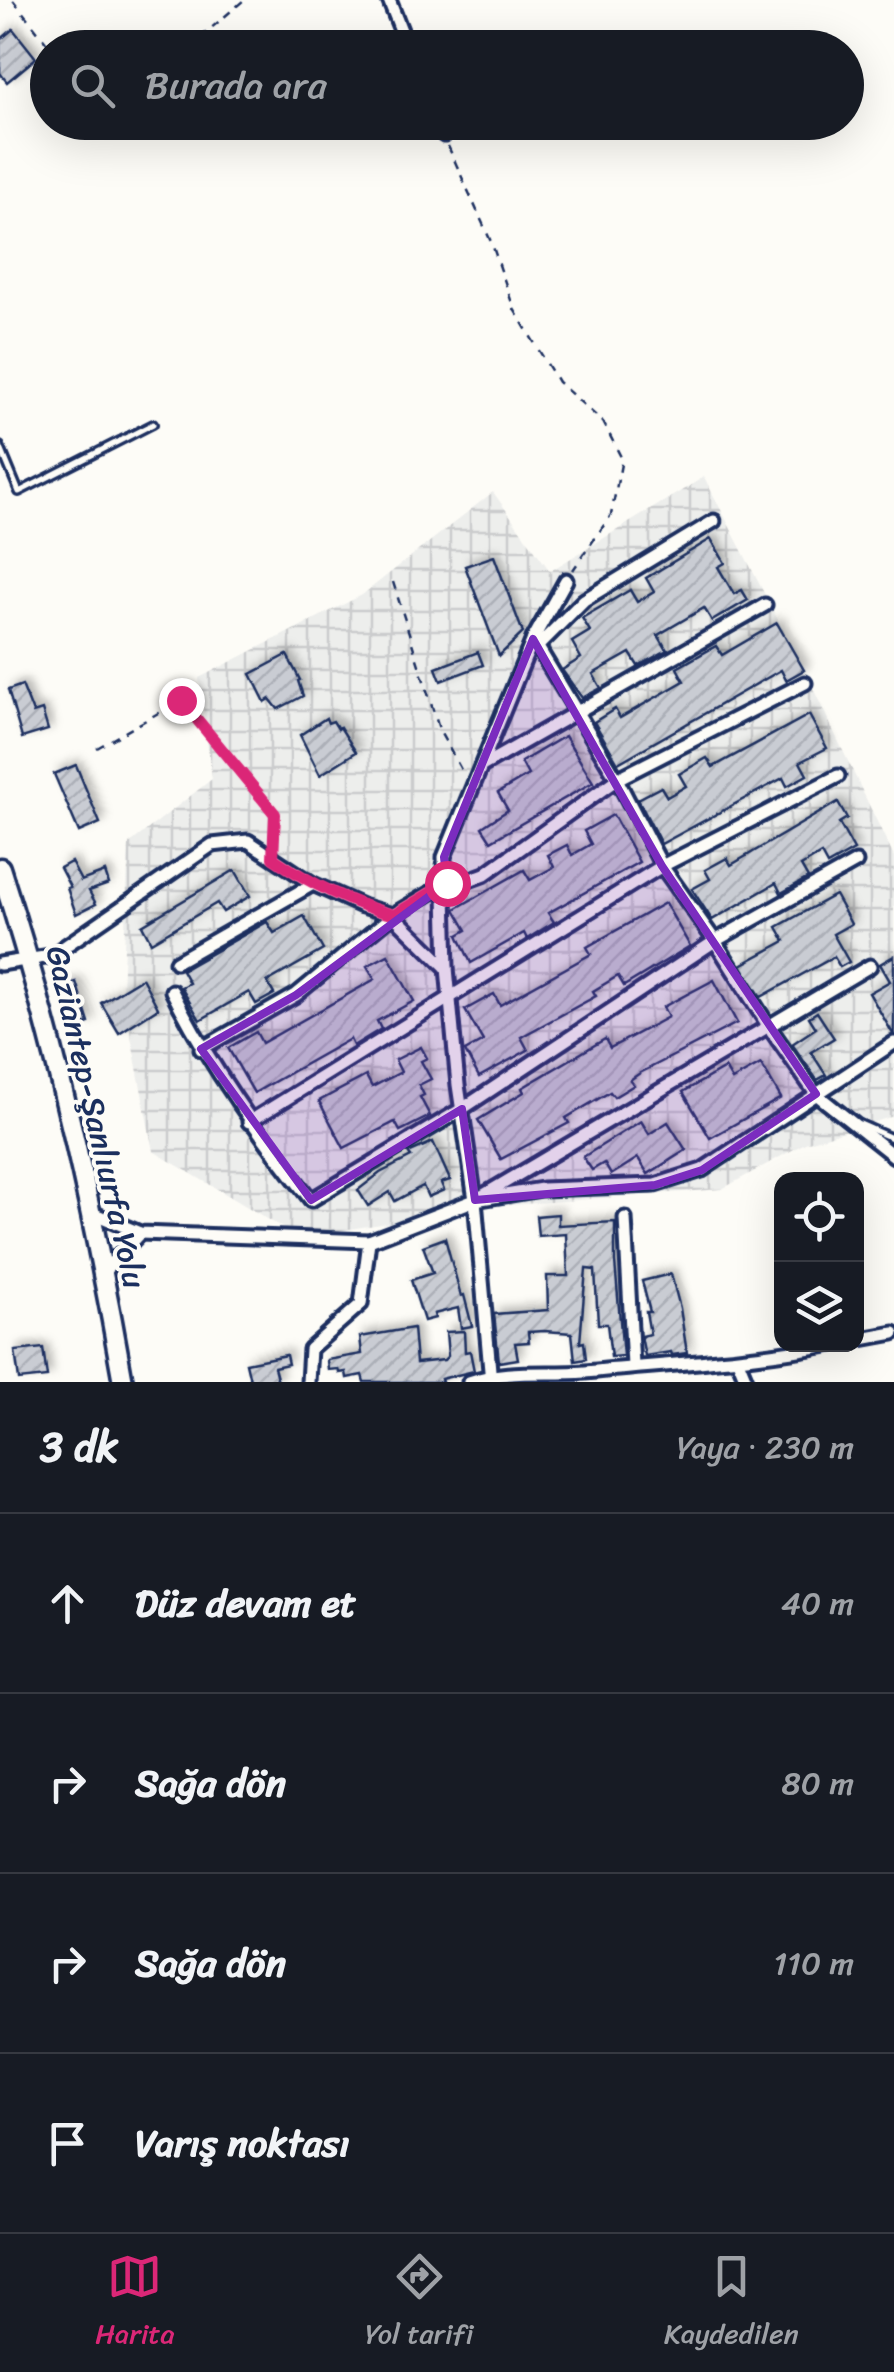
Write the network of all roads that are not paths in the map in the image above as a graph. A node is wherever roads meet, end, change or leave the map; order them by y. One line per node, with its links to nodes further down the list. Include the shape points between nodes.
1 (389, 0): 2 (street)
2 (401, 30)
3 (152, 424): 4 (lane, via 18,492)
4 (0, 446)
5 (714, 521): 8 (street, via 584,600)
6 (566, 580): 8 (street)
7 (765, 605): 10 (street)
8 (535, 643): 10 (street); 11 (street)
9 (805, 682): 13 (street)
10 (574, 711): 11 (street); 13 (street)
11 (482, 766): 17 (street, via 444,857)
12 (838, 776): 15 (street)
13 (617, 779): 15 (street); 17 (street, via 486,874)
14 (856, 862): 20 (street)
15 (662, 866): 20 (street); 27 (street)
16 (0, 868): 21 (main road, Gaziantep-Şanlıurfa Yolu)
17 (447, 883): 19 (street); 25 (street)
18 (312, 884): 19 (street); 21 (street, via 248,840 212,845 51,956); 22 (street)
19 (394, 915): 25 (street); 30 (street, via 296,995)
20 (715, 941): 28 (street); 32 (street)
21 (30, 960): 23 (street); 38 (main road, Gaziantep-Şanlıurfa Yolu)
22 (176, 962)
23 (0, 964)
24 (870, 966): 28 (street)
25 (447, 968): 27 (street)
26 (172, 991): 30 (street)
27 (450, 1000): 32 (street); 34 (street)
28 (769, 1027): 31 (street); 37 (street)
29 (894, 1042): 31 (street)
30 (201, 1049): 34 (street)
31 (816, 1094): 33 (street); 37 (street, via 702,1170 656,1185 542,1188)
32 (462, 1109): 34 (street, via 312,1200); 37 (street)
33 (846, 1118): 35 (lane); 36 (street)
34 (249, 1122)
35 (894, 1140)
36 (894, 1156)
37 (475, 1200): 41 (street); 48 (street)
38 (90, 1212): 40 (street); 42 (main road, Gaziantep-Şanlıurfa Yolu)
39 (625, 1218): 47 (street)
40 (140, 1233): 41 (street); 42 (street)
41 (369, 1241): 50 (street, via 361,1304 310,1349)
42 (104, 1272): 49 (main road, Gaziantep-Şanlıurfa Yolu)
43 (894, 1333): 44 (street)
44 (864, 1339)
45 (785, 1352): 46 (street)
46 (738, 1360): 47 (street); 52 (street)
47 (632, 1366): 48 (street)
48 (490, 1378): 51 (street)
49 (123, 1382)
50 (308, 1382)
51 (469, 1382)
52 (747, 1382)

